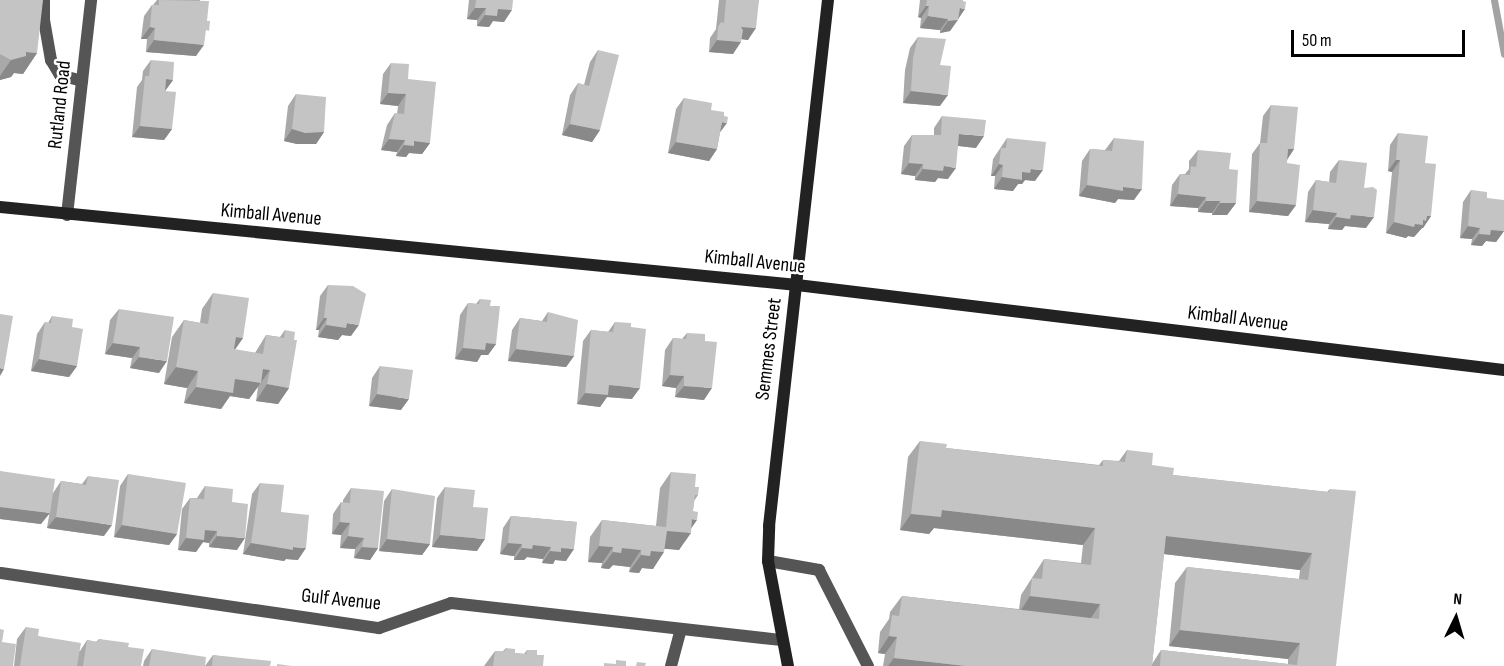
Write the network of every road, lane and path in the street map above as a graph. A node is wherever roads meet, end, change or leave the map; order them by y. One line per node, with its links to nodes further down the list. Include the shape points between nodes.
1 (44, 0): 4 (street, via 51,60 60,75)
2 (91, 0): 4 (street, Rutland Road)
3 (828, 0): 7 (main road, Semmes Street)
4 (82, 81): 6 (street, Rutland Road)
5 (0, 207): 6 (main road, Kimball Avenue)
6 (67, 215): 7 (main road, Kimball Avenue)
7 (797, 285): 8 (main road, Kimball Avenue); 9 (main road, Semmes Street, via 775,455)
8 (1504, 370)
9 (768, 561): 12 (main road, Semmes Street); 15 (street, via 819,570)
10 (1, 573): 11 (street, Gulf Avenue, via 380,628 451,603)
11 (681, 629): 12 (street, Gulf Avenue); 13 (street)
12 (782, 640): 14 (main road, Semmes Street)
13 (671, 666)
14 (788, 666)
15 (868, 666)

